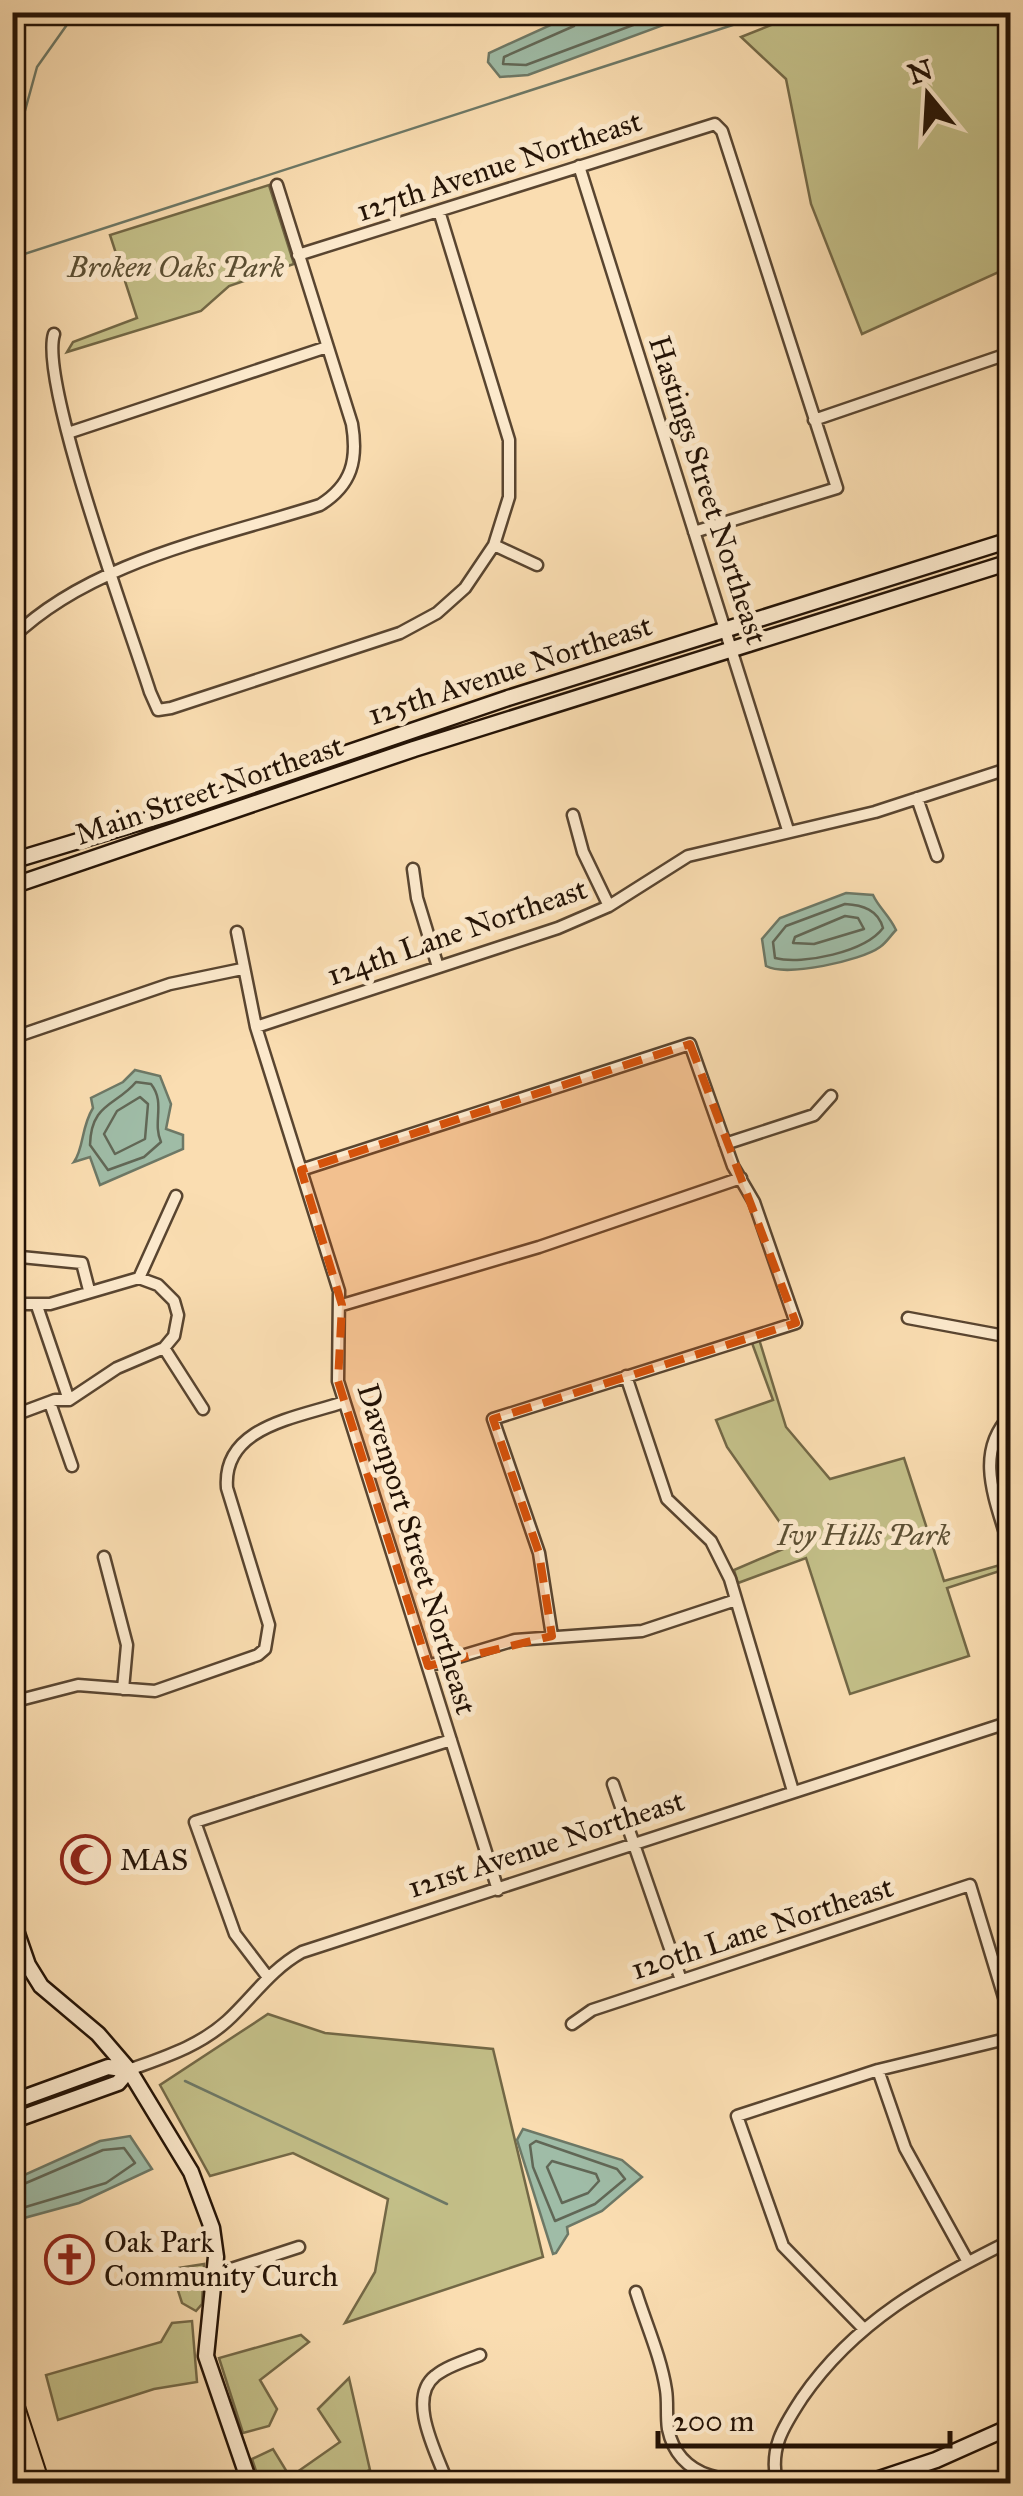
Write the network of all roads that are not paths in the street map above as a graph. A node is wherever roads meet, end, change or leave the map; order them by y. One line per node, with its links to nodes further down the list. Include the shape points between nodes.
1 (579, 166): 3 (street, 127th Avenue Northeast); 8 (street, 127th Avenue Northeast, via 715,124 722,131); 10 (street, Hastings Street Northeast)
2 (277, 186): 4 (street)
3 (439, 211): 4 (street, 127th Avenue Northeast); 12 (street, via 509,440 509,497)
4 (298, 256): 6 (street)
5 (54, 334): 9 (street, via 54,384)
6 (327, 347): 9 (street); 15 (street, via 356,450 349,477 335,495)
7 (1010, 353): 8 (street)
8 (814, 420): 10 (street, via 836,488)
9 (68, 433): 15 (street)
10 (694, 532): 16 (street, Hastings Street Northeast)
11 (1010, 540): 16 (main road, 125th Avenue Northeast)
12 (494, 545): 14 (street); 15 (street, via 465,588 400,633 158,710)
13 (1010, 562): 18 (main road, Main Street Northeast)
14 (537, 565)
15 (113, 573): 17 (street, via 74,589)
16 (725, 629): 18 (street, Hastings Street Northeast); 24 (main road, 125th Avenue Northeast)
17 (12, 638)
18 (732, 648): 22 (street, Hastings Street Northeast); 26 (main road, Main Street Northeast)
19 (1010, 768): 20 (street, 124th Lane Northeast)
20 (917, 798): 22 (street, 124th Lane Northeast); 23 (street)
21 (573, 815): 27 (street)
22 (788, 830): 27 (street, 124th Lane Northeast, via 688,856)
23 (937, 856)
24 (12, 861)
25 (413, 869): 29 (street)
26 (12, 886)
27 (609, 906): 29 (street, 124th Lane Northeast)
28 (237, 932): 30 (street, Davenport Street Northeast)
29 (438, 966): 31 (street, 124th Lane Northeast)
30 (242, 969): 31 (street, Davenport Street Northeast); 32 (street, via 170,984)
31 (256, 1026): 35 (street, Davenport Street Northeast)
32 (12, 1038)
33 (831, 1096): 34 (street, via 814,1115)
34 (725, 1144): 35 (street, via 690,1044); 36 (street)
35 (300, 1170): 42 (street, Davenport Street Northeast)
36 (741, 1178): 42 (street); 47 (street, via 796,1323)
37 (176, 1196): 39 (street)
38 (21, 1257): 40 (street, via 82,1263)
39 (139, 1278): 40 (street); 46 (street, via 174,1301 174,1336)
40 (89, 1290): 43 (street)
41 (12, 1304): 43 (street)
42 (342, 1305): 49 (street, Davenport Street Northeast, via 336,1366)
43 (37, 1306): 48 (street)
44 (908, 1318): 45 (street)
45 (1010, 1337)
46 (164, 1348): 48 (street, via 117,1368); 51 (street)
47 (626, 1376): 57 (street, via 666,1498 710,1541); 58 (street, via 492,1420 539,1553)
48 (69, 1400): 50 (street)
49 (344, 1402): 59 (street, Davenport Street Northeast); 60 (street, via 256,1432 230,1456 226,1488 270,1625 264,1648 250,1661 168,1688)
50 (50, 1403): 52 (street); 54 (street)
51 (204, 1409)
52 (12, 1416)
53 (1010, 1416): 55 (street, via 994,1440 988,1468)
54 (72, 1466)
55 (1010, 1550)
56 (104, 1557): 60 (street, via 127,1645)
57 (736, 1600): 58 (street, via 642,1631); 65 (street)
58 (552, 1636): 59 (street)
59 (428, 1666): 63 (street, Davenport Street Northeast)
60 (123, 1689): 61 (street, via 78,1684)
61 (12, 1702)
62 (1010, 1722): 65 (street, 121st Avenue Northeast)
63 (451, 1740): 67 (street, Davenport Street Northeast); 69 (street, via 195,1822 235,1934)
64 (613, 1784): 66 (street)
65 (793, 1792): 66 (street, 121st Avenue Northeast)
66 (634, 1846): 67 (street, 121st Avenue Northeast); 70 (street)
67 (498, 1890): 69 (street, 121st Avenue Northeast, via 320,1944)
68 (12, 1919): 74 (main road, via 41,1986)
69 (266, 1976): 74 (street, 121st Avenue Northeast, via 205,2038)
70 (681, 1980): 71 (street, 120th Lane Northeast, via 970,1884); 72 (street, 120th Lane Northeast, via 592,2010)
71 (1010, 2017)
72 (572, 2024)
73 (1010, 2038): 75 (street)
74 (129, 2070): 76 (main road, 121st Avenue Northeast, via 108,2067); 77 (main road, 121st Avenue Northeast, via 118,2083); 81 (main road, via 191,2172 212,2228)
75 (878, 2070): 80 (street, via 905,2148); 83 (street, via 736,2116 782,2246)
76 (12, 2102)
77 (12, 2121)
78 (1010, 2240): 80 (street)
79 (299, 2247): 81 (street)
80 (968, 2262): 83 (street)
81 (216, 2274): 89 (main road, via 206,2356)
82 (636, 2292): 87 (street, via 664,2378 676,2450 697,2471 722,2480)
83 (862, 2327): 87 (street, via 777,2436)
84 (480, 2355): 90 (street, via 435,2376 424,2393)
85 (12, 2398): 88 (highway)
86 (1010, 2427): 91 (main road)
87 (776, 2480)
88 (40, 2484)
89 (250, 2484)
90 (448, 2484)
91 (864, 2484)

